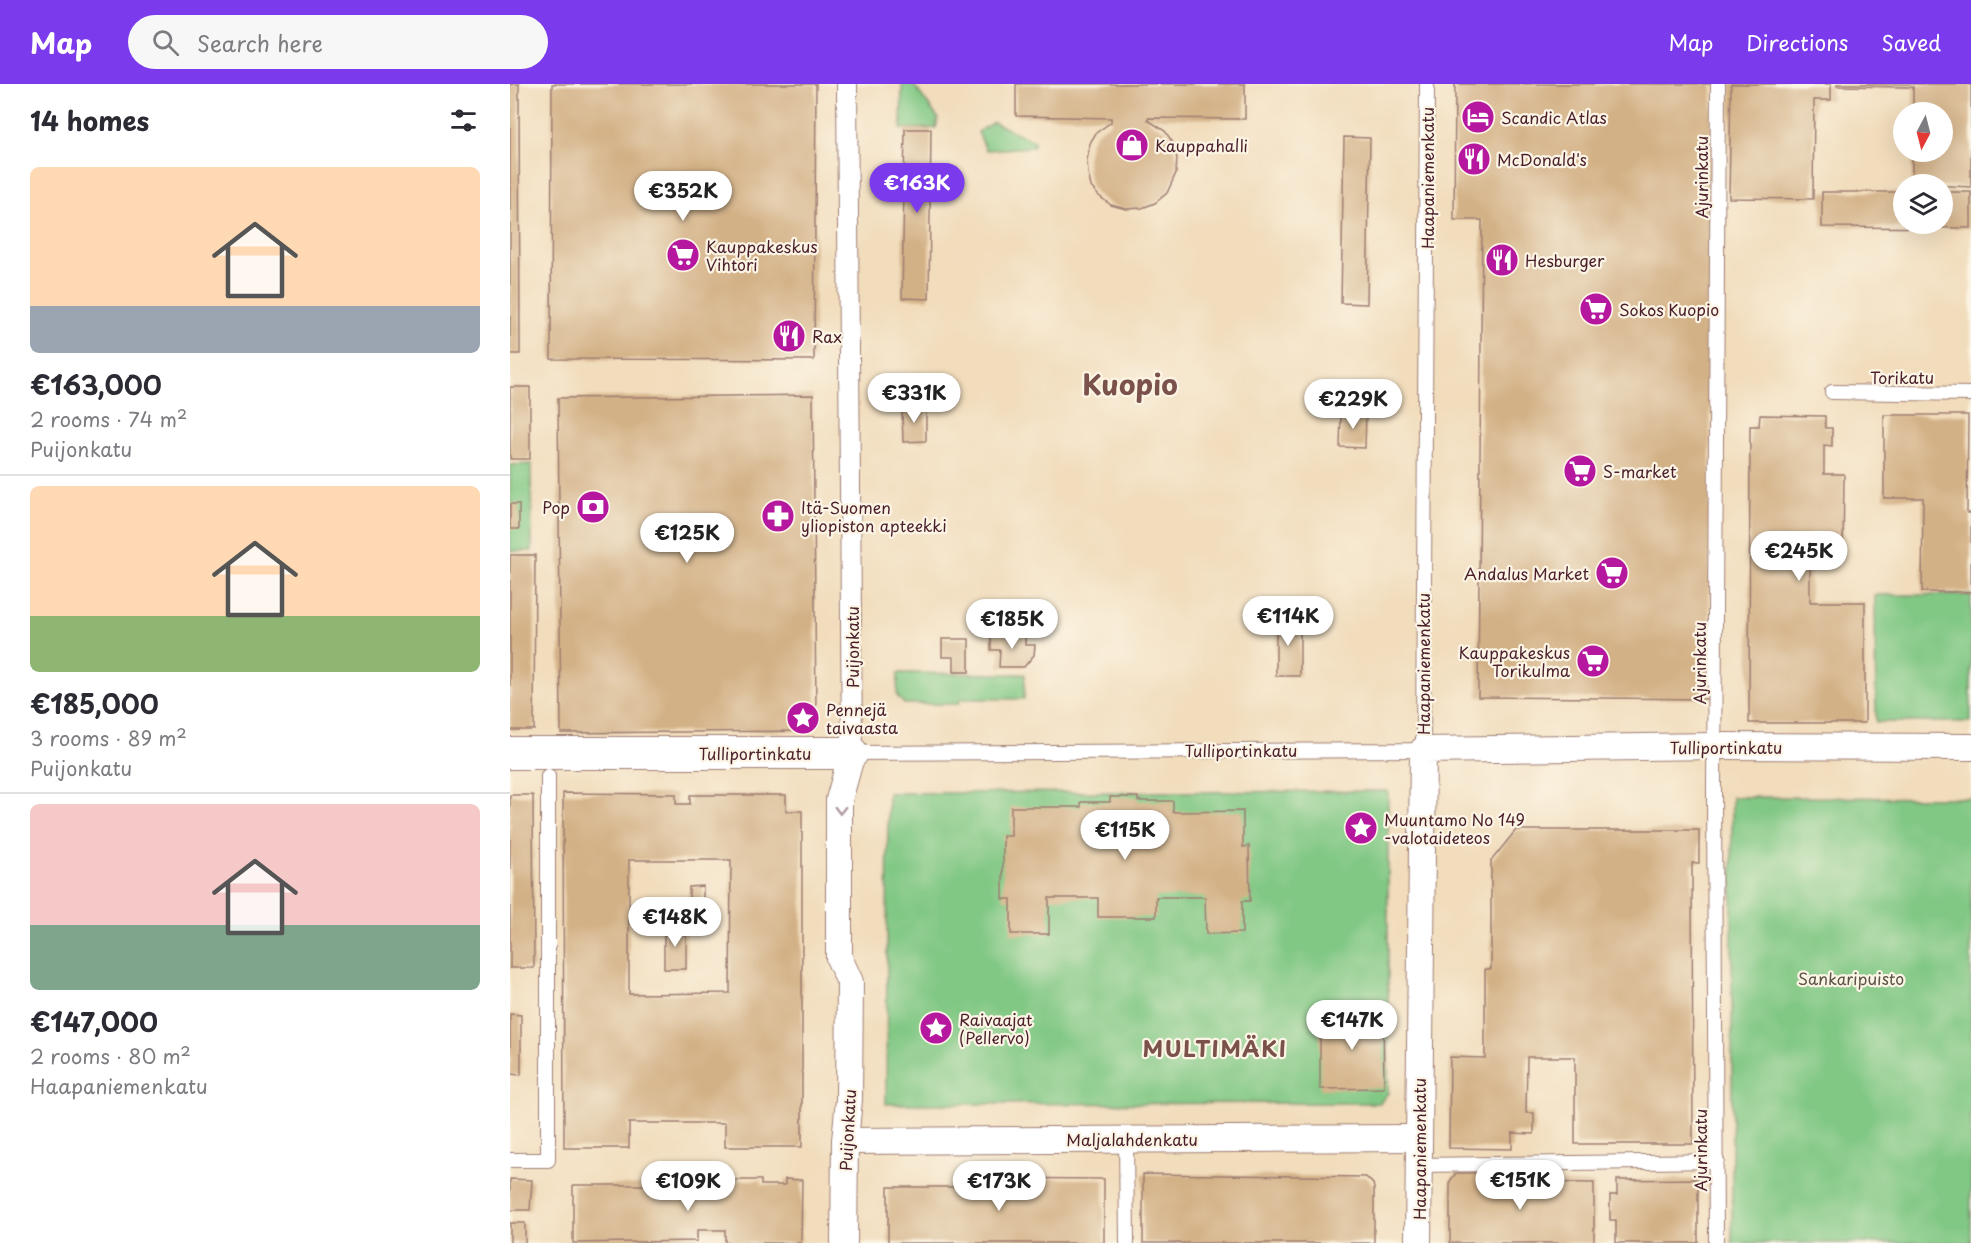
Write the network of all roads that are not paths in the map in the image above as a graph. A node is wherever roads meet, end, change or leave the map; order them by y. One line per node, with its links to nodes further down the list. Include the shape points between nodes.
1 (847, 84): 10 (street, Puijonkatu)
2 (1427, 84): 8 (lane, Haapaniemenkatu)
3 (1718, 84): 6 (lane, Ajurinkatu)
4 (1832, 393): 5 (lane, Torikatu)
5 (1971, 394)
6 (1715, 746): 7 (street, Tulliportinkatu); 8 (street, Tulliportinkatu); 16 (lane, Ajurinkatu)
7 (1971, 747)
8 (1423, 750): 10 (lane, Tulliportinkatu); 12 (street, Haapaniemenkatu)
9 (510, 753): 10 (street, Tulliportinkatu)
10 (852, 753): 14 (street, Puijonkatu, one-way to 14, via 839,800 839,958 849,982)
11 (548, 776): 15 (lane, via 548,1160)
12 (1418, 1138): 13 (street, Maljalahdenkatu); 17 (street, Haapaniemenkatu)
13 (1126, 1140): 14 (street, Maljalahdenkatu); 19 (lane)
14 (845, 1141): 18 (street, Puijonkatu)
15 (510, 1160)
16 (1717, 1161): 17 (lane); 21 (lane, Ajurinkatu)
17 (1418, 1165): 20 (street, Haapaniemenkatu)
18 (844, 1243)
19 (1127, 1243)
20 (1418, 1243)
21 (1716, 1243)

